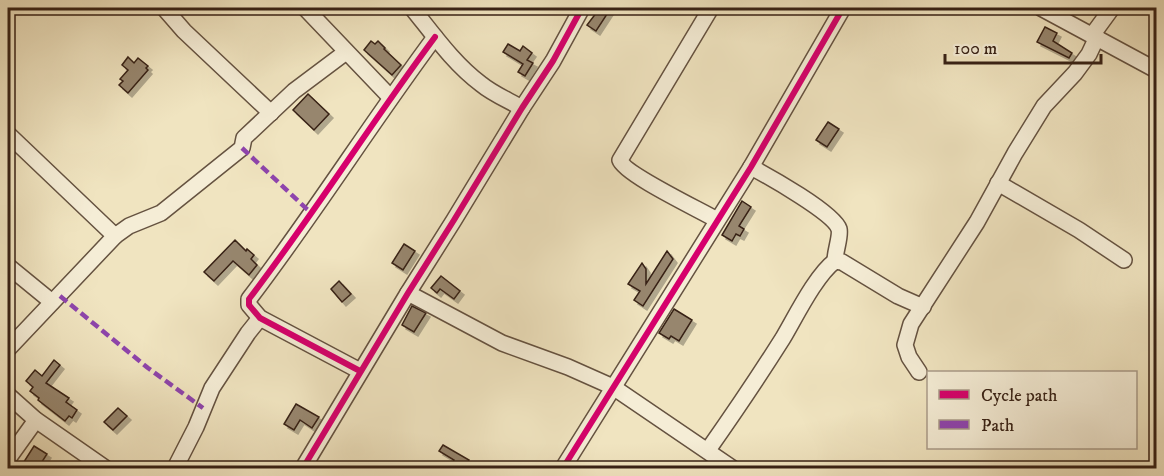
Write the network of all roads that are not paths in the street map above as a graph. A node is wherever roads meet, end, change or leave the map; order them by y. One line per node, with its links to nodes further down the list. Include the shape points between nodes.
1 (164, 8): 15 (street)
2 (305, 8): 11 (street)
3 (412, 8): 10 (street)
4 (582, 8): 14 (street)
5 (711, 8): 19 (street, via 620,160 639,177)
6 (843, 8): 17 (street)
7 (1041, 8): 9 (street)
8 (1112, 8): 9 (street)
9 (1095, 35): 12 (street); 18 (street, via 1089,54 1044,106)
10 (435, 37): 13 (street); 14 (street, via 471,77)
11 (346, 52): 13 (street); 15 (street)
12 (1156, 70)
13 (390, 97): 27 (street, via 249,299 249,305)
14 (522, 108): 24 (street)
15 (270, 113): 20 (street, via 244,138 242,148 184,196 161,213)
16 (8, 134): 20 (street)
17 (751, 167): 19 (street); 22 (street, via 814,206 838,226)
18 (998, 183): 21 (street); 26 (street)
19 (717, 220): 31 (street)
20 (115, 236): 25 (street)
21 (1124, 260)
22 (835, 261): 26 (street); 34 (street, via 769,359)
23 (8, 266): 25 (street)
24 (408, 293): 29 (street); 31 (street, via 502,343)
25 (52, 302): 28 (street)
26 (923, 307): 30 (street, via 911,324 905,345)
27 (260, 318): 29 (street); 37 (street, via 212,388)
28 (8, 349)
29 (360, 371): 38 (street)
30 (919, 372)
31 (614, 387): 34 (street); 39 (street)
32 (8, 395): 33 (street)
33 (36, 420): 35 (street); 36 (street)
34 (712, 458): 40 (street)
35 (8, 459)
36 (105, 468)
37 (174, 468)
38 (303, 468)
39 (562, 468)
40 (732, 468)

